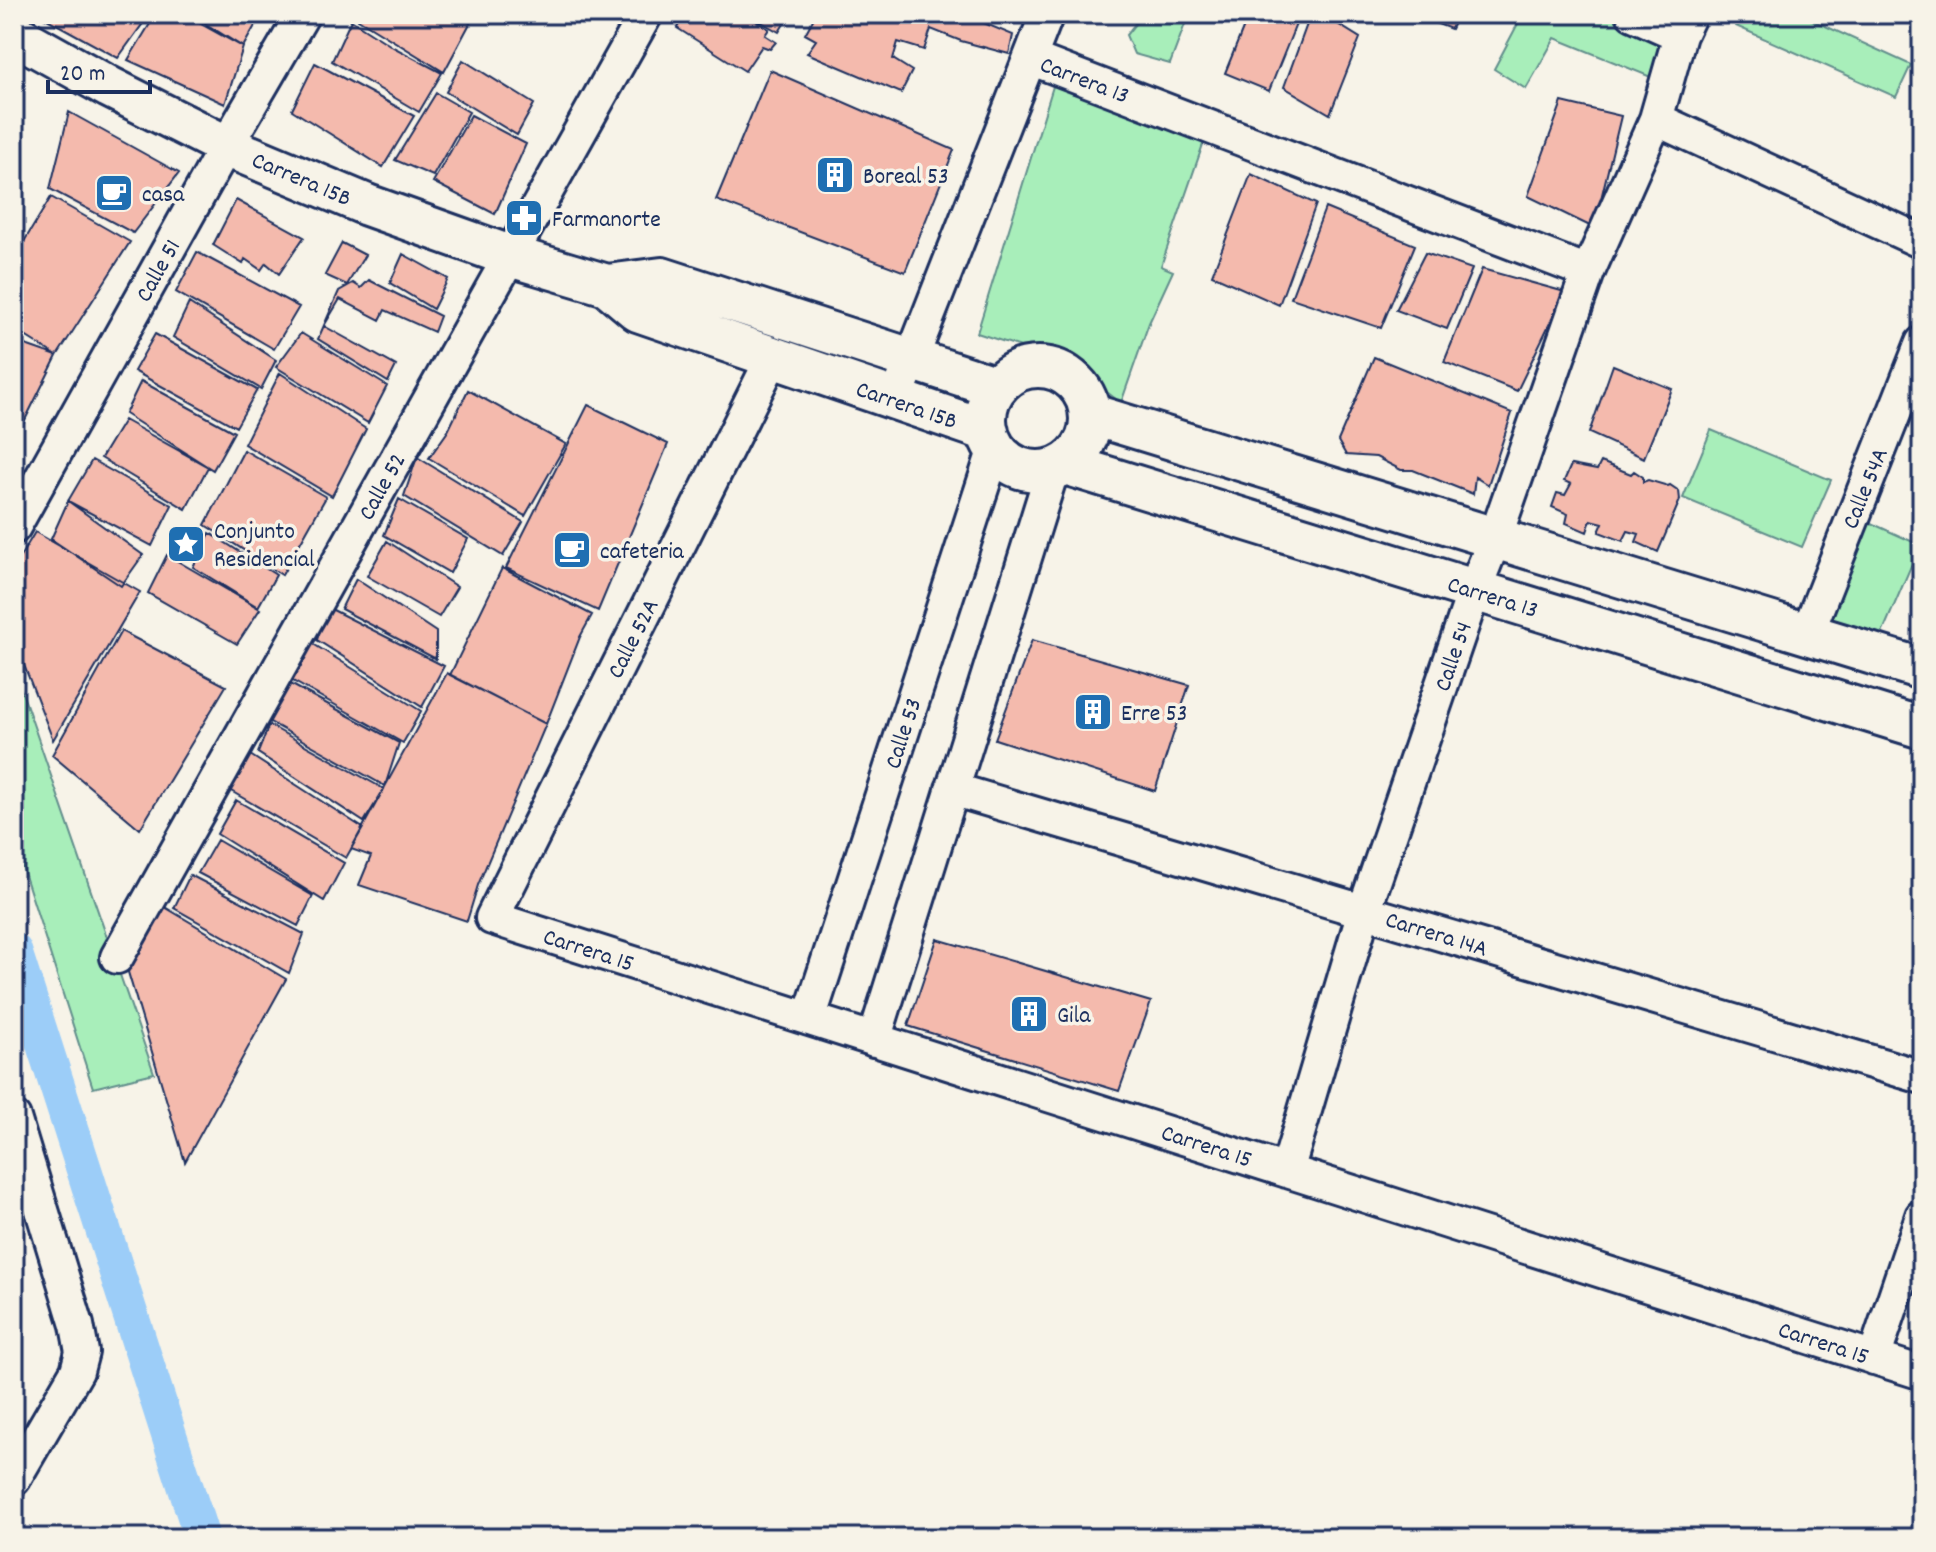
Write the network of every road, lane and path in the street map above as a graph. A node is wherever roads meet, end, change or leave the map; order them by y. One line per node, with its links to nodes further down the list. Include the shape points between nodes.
1 (303, 14): 9 (street, Calle 51)
2 (646, 14): 11 (street, Calle 52)
3 (1047, 14): 7 (street)
4 (1633, 14): 5 (street)
5 (1685, 24): 8 (street, Calle 54)
6 (14, 34): 9 (street, Carrera 15B)
7 (1030, 58): 12 (street, Carrera 13); 16 (street)
8 (1656, 119): 10 (street); 12 (street, Calle 54)
9 (226, 146): 11 (street, Carrera 15B, via 367,205); 22 (street, Calle 51)
10 (1922, 242)
11 (510, 256): 13 (street, Carrera 15B); 31 (street, Calle 52)
12 (1588, 272): 23 (street, Calle 54)
13 (607, 285): 15 (street, Carrera 15B, via 638,311); 16 (street, Carrera 15B, via 662,278)
14 (1922, 343): 25 (street, Calle 54A)
15 (773, 357): 18 (street, Carrera 15B); 30 (street, Calle 52A)
16 (910, 360): 17 (street, Carrera 15B); 18 (street)
17 (997, 387): 19 (street, via 1027,368 1053,369 1076,382); 20 (street, via 986,415)
18 (895, 401): 20 (street, Carrera 15B)
19 (1090, 414): 21 (street, via 1089,434 1079,452); 23 (street)
20 (991, 440): 21 (street, via 1007,460 1022,468); 32 (street, Calle 53)
21 (1059, 466): 24 (street, Carrera 13); 28 (street)
22 (14, 527)
23 (1495, 538): 24 (street, Calle 54); 25 (street)
24 (1474, 591): 27 (street, Carrera 13); 29 (street, Calle 54)
25 (1807, 634): 26 (street)
26 (1922, 669)
27 (1922, 728)
28 (952, 789): 29 (street, Carrera 14A); 33 (street)
29 (1364, 911): 34 (street, Carrera 14A); 36 (street, Calle 54)
30 (492, 918): 32 (street, Carrera 15)
31 (117, 957)
32 (809, 1019): 33 (street, Carrera 15)
33 (874, 1040): 36 (street, Carrera 15)
34 (1922, 1077)
35 (14, 1118): 40 (street, via 82,1352 77,1371)
36 (1287, 1171): 38 (street, Carrera 15)
37 (1922, 1216): 38 (street)
38 (1874, 1358): 39 (street, Carrera 15)
39 (1922, 1373)
40 (14, 1479)

